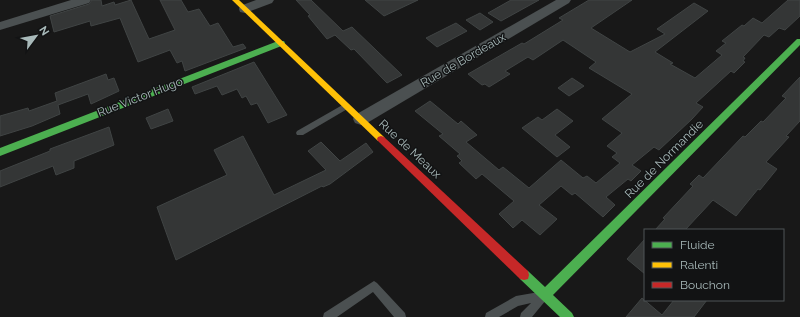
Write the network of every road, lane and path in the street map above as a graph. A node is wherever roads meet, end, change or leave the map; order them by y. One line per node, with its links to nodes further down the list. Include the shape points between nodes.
1 (85, 0): 6 (street)
2 (235, 0): 5 (street, Rue de Meaux)
3 (268, 0): 5 (street)
4 (565, 0): 10 (street, Rue de Bordeaux)
5 (244, 9): 8 (street, Rue de Meaux)
6 (0, 26)
7 (800, 41): 13 (street, Rue de Normandie)
8 (280, 43): 9 (street, Rue de Meaux); 12 (street, Rue Victor Hugo)
9 (346, 106): 10 (street, Rue de Meaux); 11 (lane)
10 (361, 119): 13 (street, Rue de Meaux)
11 (300, 133)
12 (0, 152)
13 (545, 295): 16 (lane, via 516,301); 17 (lane); 18 (street, Rue de Meaux)
14 (328, 317): 15 (lane, via 374,286)
15 (401, 317)
16 (490, 317)
17 (525, 317)
18 (568, 317)

